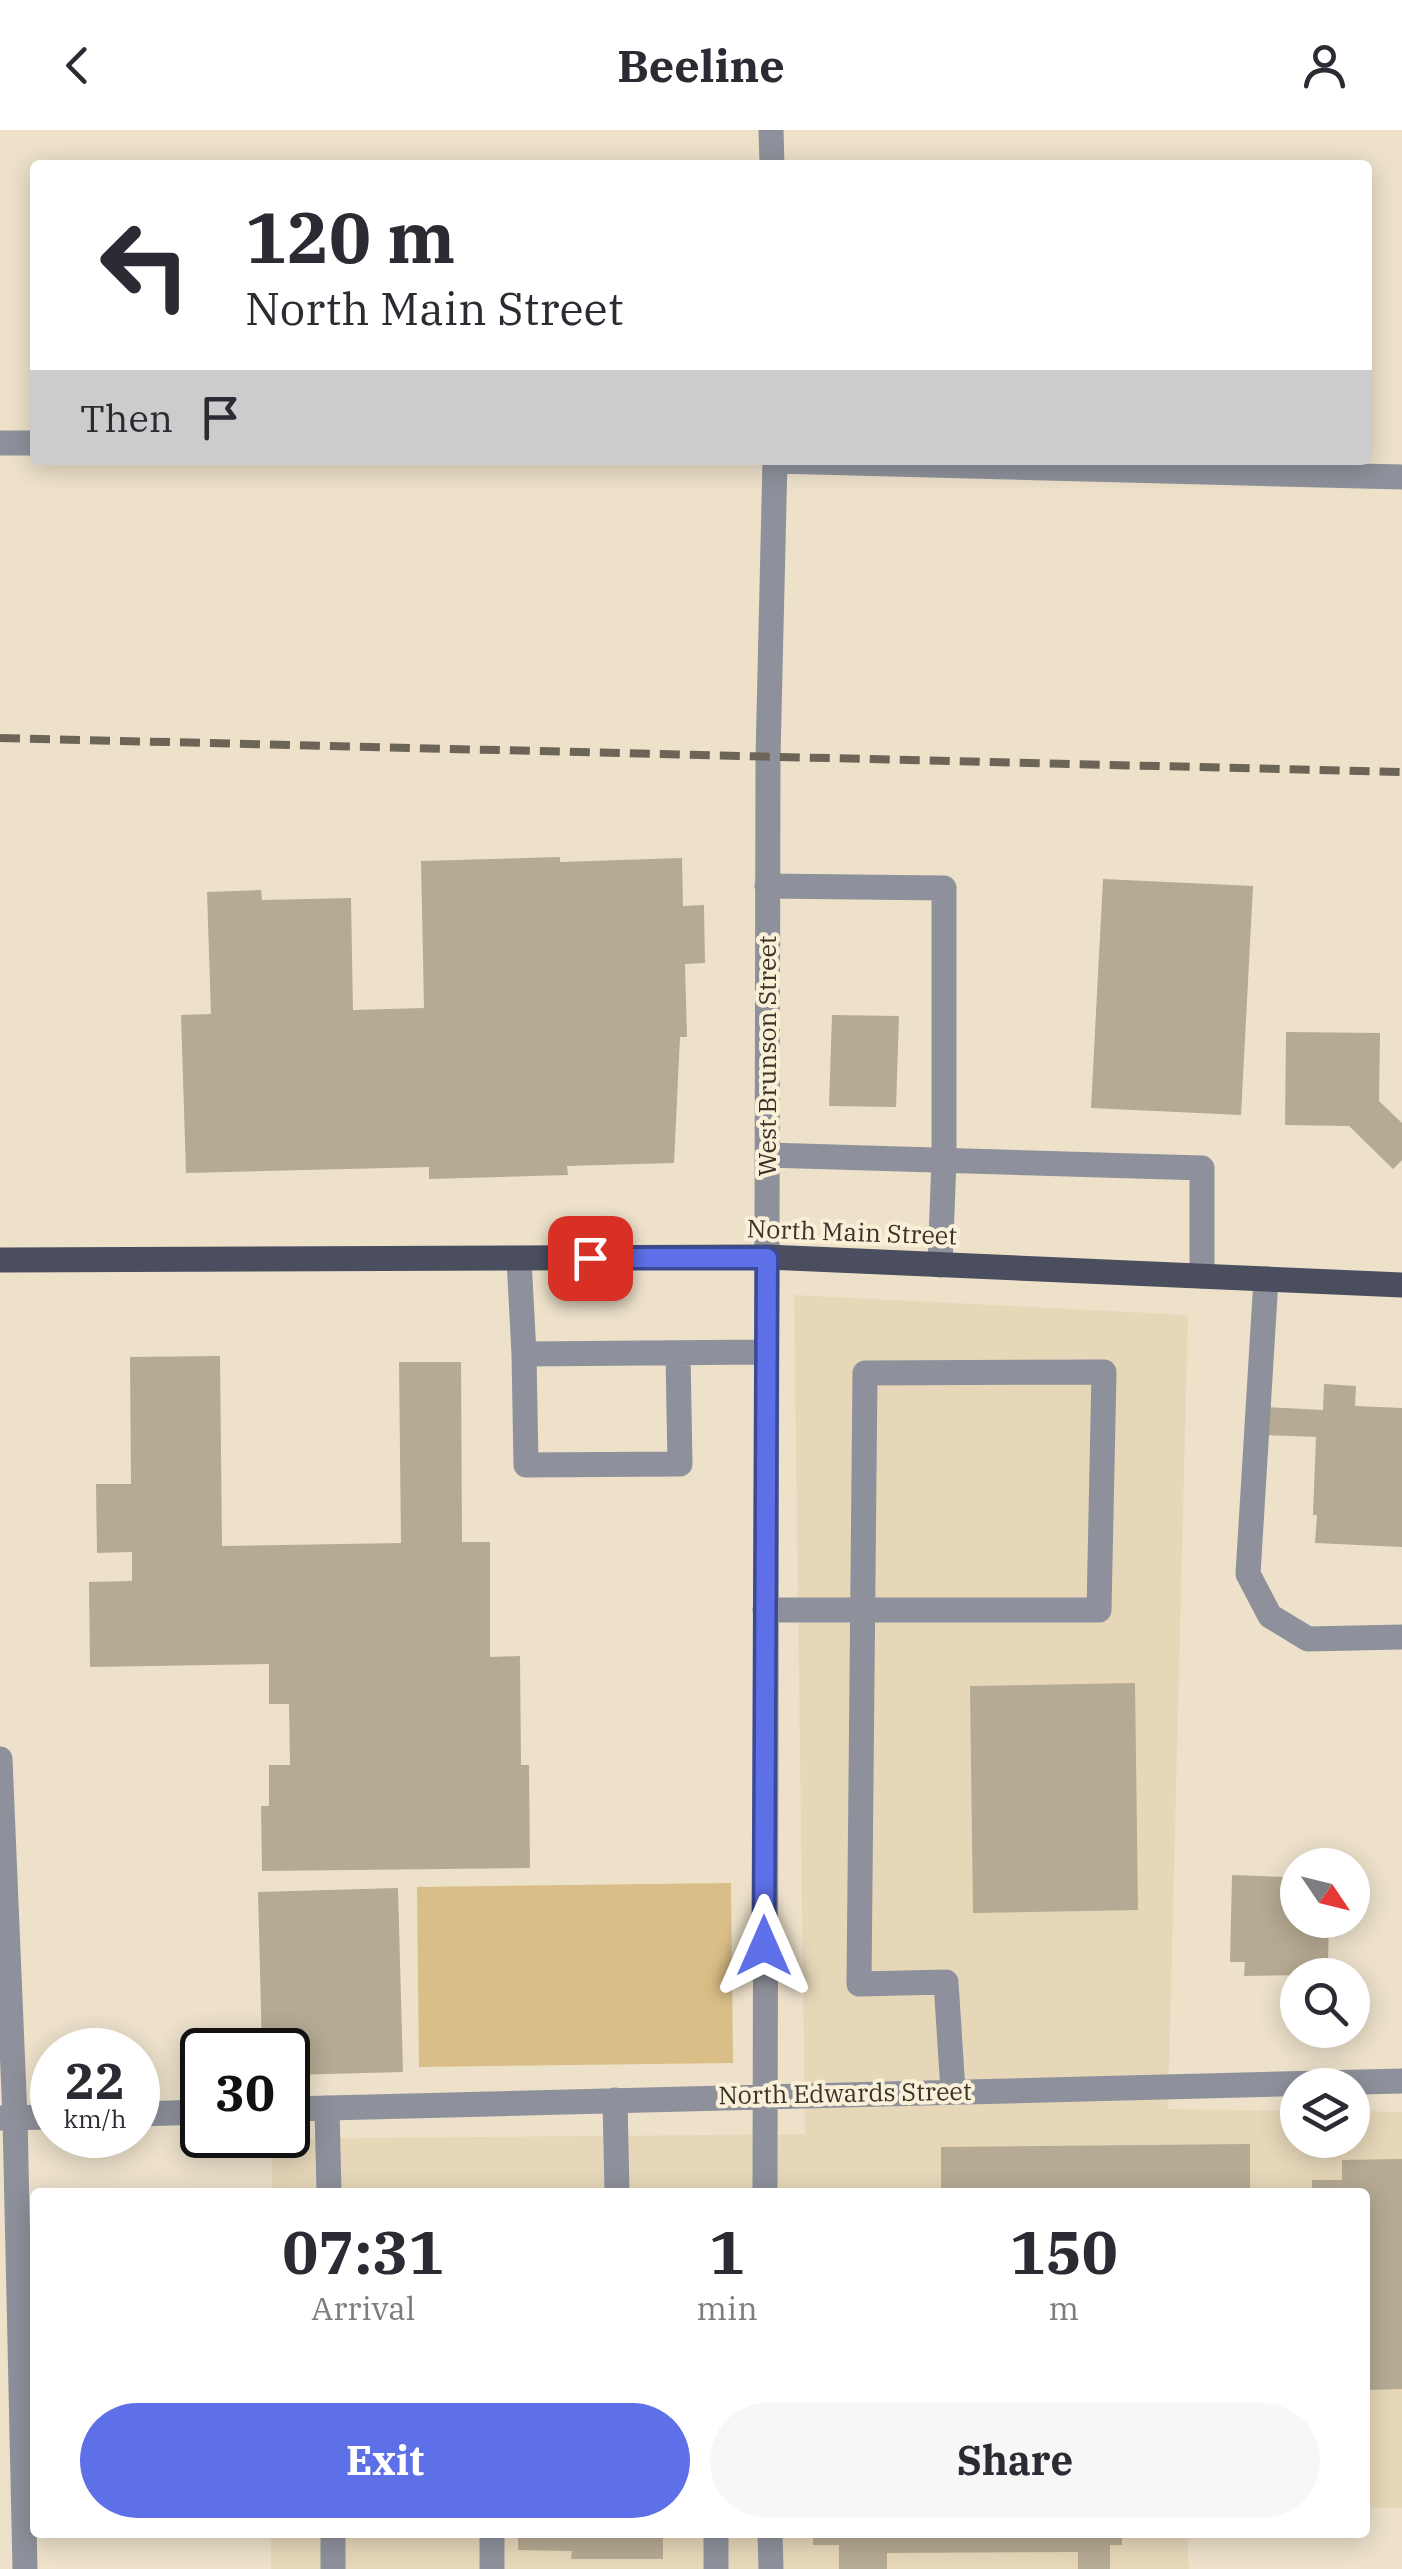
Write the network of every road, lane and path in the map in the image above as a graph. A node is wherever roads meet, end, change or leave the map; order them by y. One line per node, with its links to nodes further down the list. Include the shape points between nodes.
1 (771, 130): 2 (street)
2 (772, 160)
3 (30, 442): 4 (street)
4 (0, 443)
5 (775, 465): 8 (street, West Brunson Street)
6 (971, 465): 7 (street)
7 (1402, 476)
8 (768, 886): 9 (street, West Brunson Street); 10 (street, via 944,888)
9 (767, 1155): 10 (street); 12 (street, West Brunson Street)
10 (944, 1160): 14 (street); 15 (street, via 1202,1168)
11 (518, 1258): 12 (main road, North Main Street); 13 (main road, North Main Street); 20 (street)
12 (767, 1258): 14 (main road, North Main Street); 19 (street, West Brunson Street)
13 (0, 1260)
14 (940, 1265): 15 (main road, North Main Street)
15 (1202, 1276): 16 (main road, North Main Street)
16 (1266, 1279): 17 (main road, North Main Street); 23 (street, via 1248,1574 1270,1616 1308,1639)
17 (1402, 1285)
18 (678, 1352): 19 (street); 20 (street); 20 (street, via 680,1464 526,1464)
19 (766, 1352): 21 (street, West Brunson Street)
20 (524, 1354)
21 (766, 1610): 22 (street); 27 (street, West Brunson Street)
22 (862, 1610): 22 (street, via 865,1373 1104,1372 1099,1610); 26 (street, via 859,1984 946,1982)
23 (1402, 1637)
24 (0, 1759): 31 (street)
25 (1402, 2081): 26 (street, North Edwards Street)
26 (954, 2091): 27 (street, North Edwards Street)
27 (763, 2095): 28 (street, North Edwards Street); 34 (street, West Brunson Street)
28 (615, 2100): 30 (street, North Edwards Street); 33 (street)
29 (310, 2108): 30 (street, North Edwards Street)
30 (327, 2108): 32 (street)
31 (8, 2118): 39 (street)
32 (329, 2188)
33 (617, 2188)
34 (764, 2188)
35 (333, 2538): 40 (street)
36 (492, 2538): 41 (street)
37 (716, 2538): 42 (street)
38 (770, 2538): 43 (street)
39 (24, 2569)
40 (333, 2569)
41 (492, 2569)
42 (716, 2569)
43 (770, 2569)

